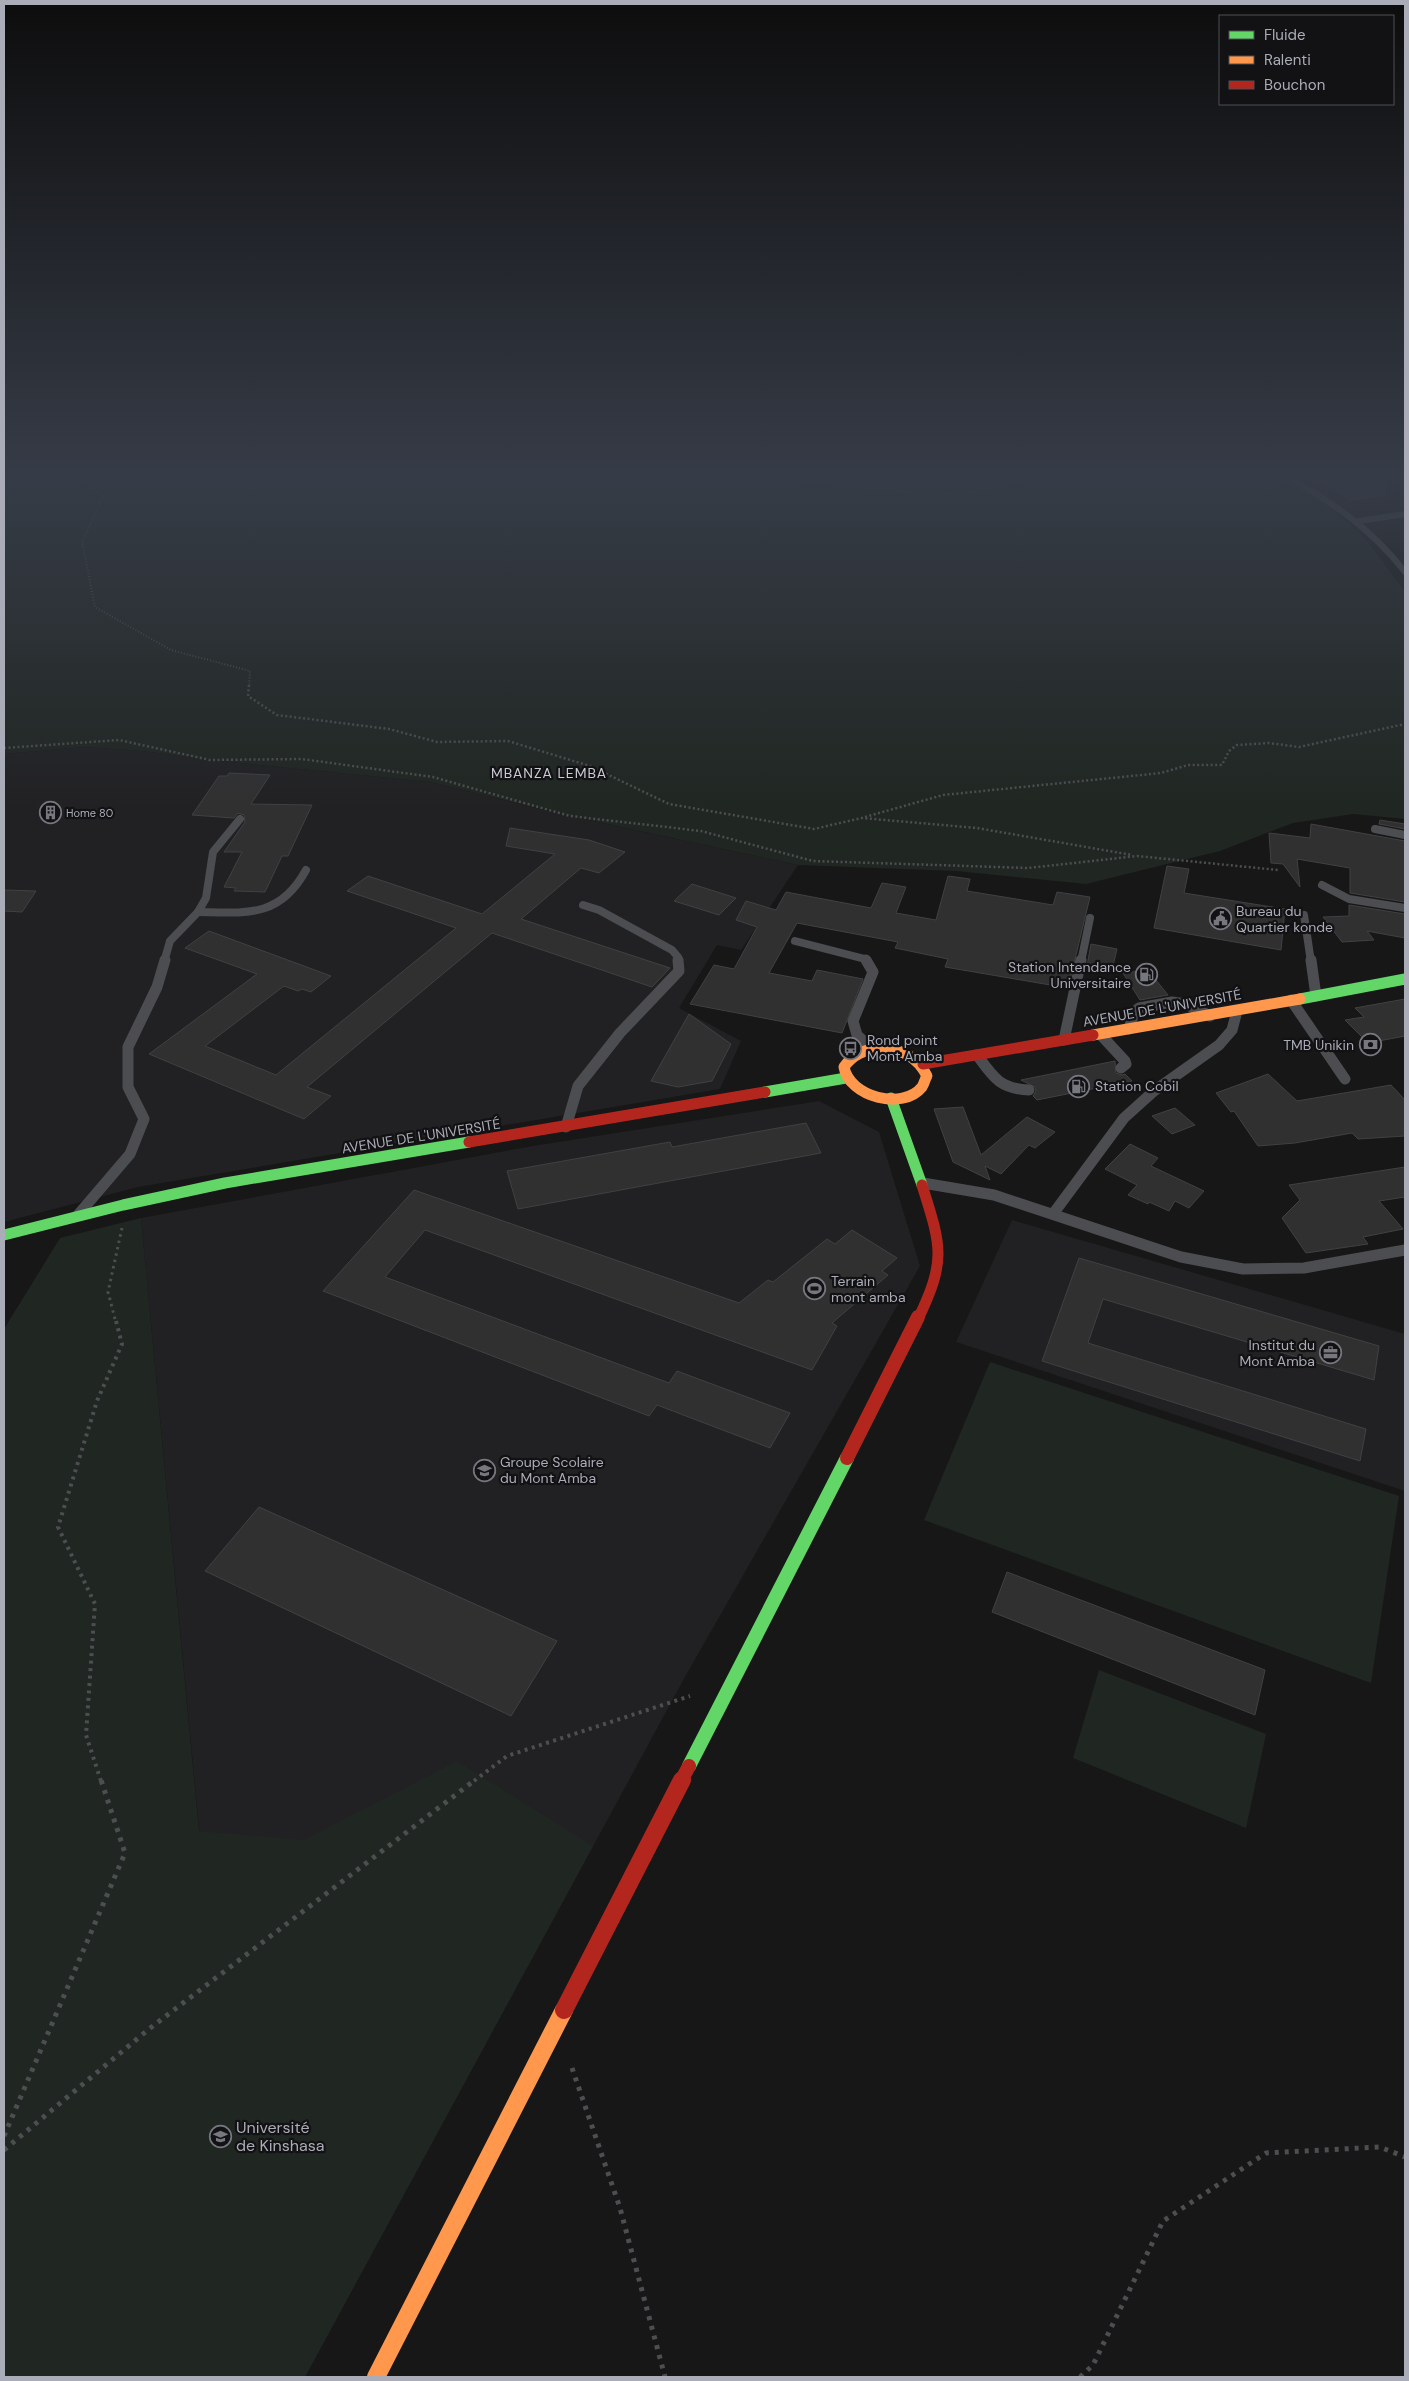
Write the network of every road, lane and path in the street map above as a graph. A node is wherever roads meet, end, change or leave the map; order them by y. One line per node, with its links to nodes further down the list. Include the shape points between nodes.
1 (90, 585): 4 (path, via 94,607 171,650 250,671 248,696 277,715 389,729 437,742 508,741 590,766 669,804 814,830)
2 (1405, 724): 4 (path, via 1299,747 1269,743 1237,744 1222,764 1188,765 1161,773 943,795)
3 (4, 748): 8 (path, via 119,740 210,760 302,759 433,777 570,816 701,831 813,861 1028,868)
4 (862, 818): 8 (path, via 977,828)
5 (240, 819): 14 (lane, via 214,852 206,898)
6 (1375, 829): 7 (lane)
7 (1405, 835)
8 (1137, 856): 10 (path)
9 (306, 870): 14 (lane, via 293,892 277,905 254,912)
10 (1278, 870)
11 (1322, 885): 13 (lane, via 1349,898)
12 (583, 905): 34 (lane, via 599,910 672,950 678,957 680,971 620,1033 578,1086)
13 (1405, 908)
14 (198, 912): 38 (lane, via 170,941 156,987 128,1047 128,1087 144,1119 130,1154)
15 (1304, 914): 19 (lane)
16 (1090, 918): 25 (lane)
17 (795, 941): 26 (lane, via 865,959 873,972 853,1021 857,1035)
18 (1405, 979): 19 (street, AVENUE DE L'UNIVERSITÉ)
19 (1316, 996): 20 (street, AVENUE DE L'UNIVERSITÉ)
20 (1291, 1000): 21 (street, AVENUE DE L'UNIVERSITÉ); 31 (lane)
21 (1237, 1011): 22 (street, AVENUE DE L'UNIVERSITÉ); 37 (lane, via 1232,1030 1222,1042 1152,1092 1126,1116)
22 (1210, 1016): 23 (street, AVENUE DE L'UNIVERSITÉ); 23 (lane, via 1186,1004 1172,1002 1139,1008 1134,1012)
23 (1129, 1029): 24 (street, AVENUE DE L'UNIVERSITÉ)
24 (1100, 1034): 25 (street, AVENUE DE L'UNIVERSITÉ); 29 (lane, via 1125,1061)
25 (1064, 1040): 27 (street, AVENUE DE L'UNIVERSITÉ)
26 (871, 1048): 28 (street, via 897,1049 913,1055); 30 (street, via 851,1057 844,1067)
27 (977, 1055): 28 (street, AVENUE DE L'UNIVERSITÉ); 32 (lane, via 999,1084 1014,1090)
28 (923, 1064): 33 (street, via 927,1076 922,1087 909,1095)
29 (1121, 1068)
30 (846, 1078): 33 (street, via 856,1089 872,1096); 34 (street, AVENUE DE L'UNIVERSITÉ)
31 (1345, 1079)
32 (1029, 1090)
33 (891, 1098): 35 (street)
34 (566, 1127): 36 (street, AVENUE DE L'UNIVERSITÉ, via 225,1183)
35 (921, 1182): 37 (lane, via 994,1194); 46 (street, via 938,1236 939,1264 931,1292)
36 (123, 1205): 38 (street, AVENUE DE L'UNIVERSITÉ); 43 (path, via 121,1240 108,1292 122,1344 97,1401 58,1527 95,1604 86,1735 124,1853)
37 (1053, 1214): 40 (lane, via 1181,1257 1243,1269 1304,1268)
38 (76, 1217): 39 (street, AVENUE DE L'UNIVERSITÉ)
39 (4, 1235)
40 (1405, 1250)
41 (693, 1695): 44 (path, via 507,1756 149,2029)
42 (569, 2062): 47 (path, via 620,2208)
43 (4, 2136)
44 (4, 2150)
45 (1405, 2157): 48 (path, via 1380,2147 1266,2153 1163,2221 1093,2365)
46 (376, 2377)
47 (666, 2377)
48 (1080, 2377)

